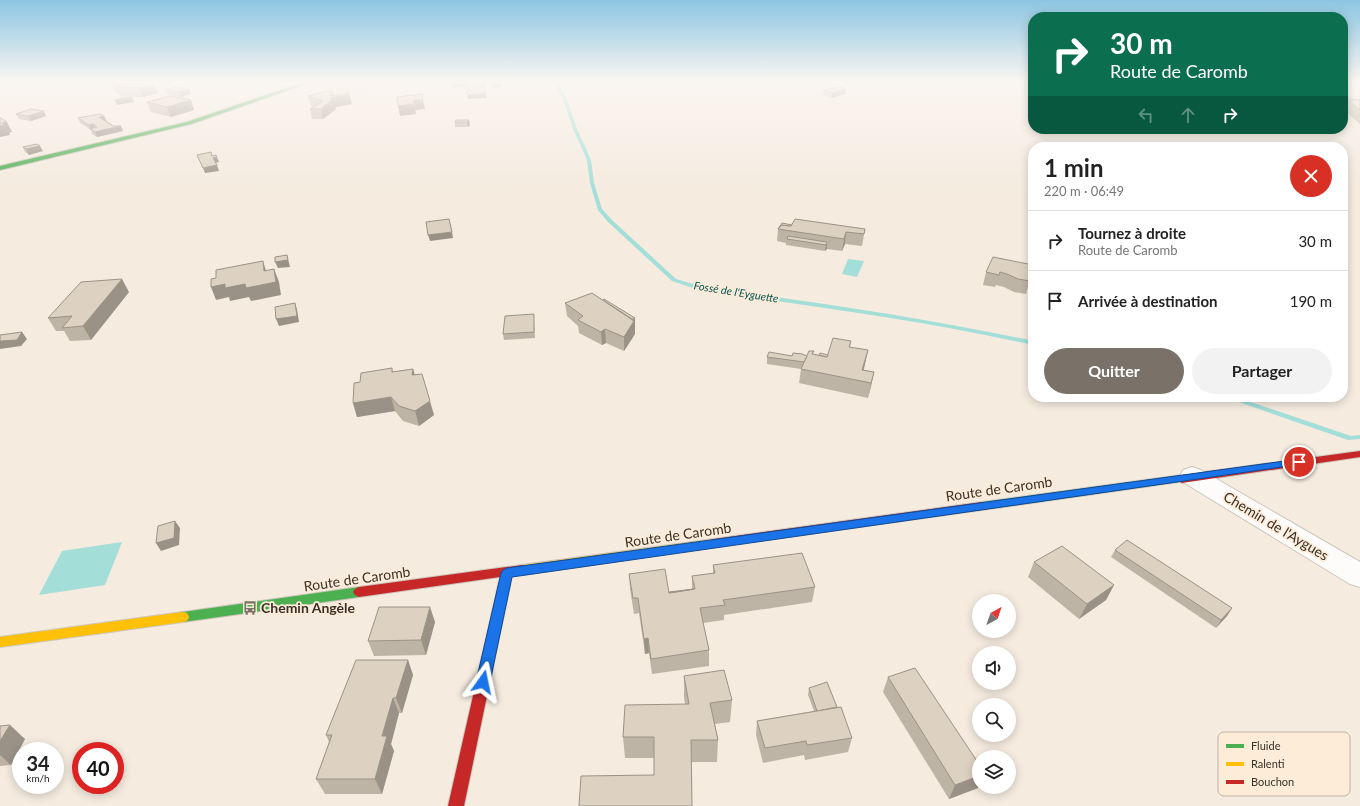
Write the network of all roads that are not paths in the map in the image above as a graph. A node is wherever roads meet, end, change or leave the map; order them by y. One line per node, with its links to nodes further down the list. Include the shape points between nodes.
1 (202, 119): 2 (main road)
2 (0, 168)
3 (1360, 454): 4 (main road, Route de Caromb)
4 (1192, 476): 5 (main road, Route de Caromb); 6 (street, Chemin de l'Aygues)
5 (507, 573): 7 (main road, Route de Caromb); 8 (main road)
6 (1360, 576)
7 (0, 642)
8 (456, 806)

